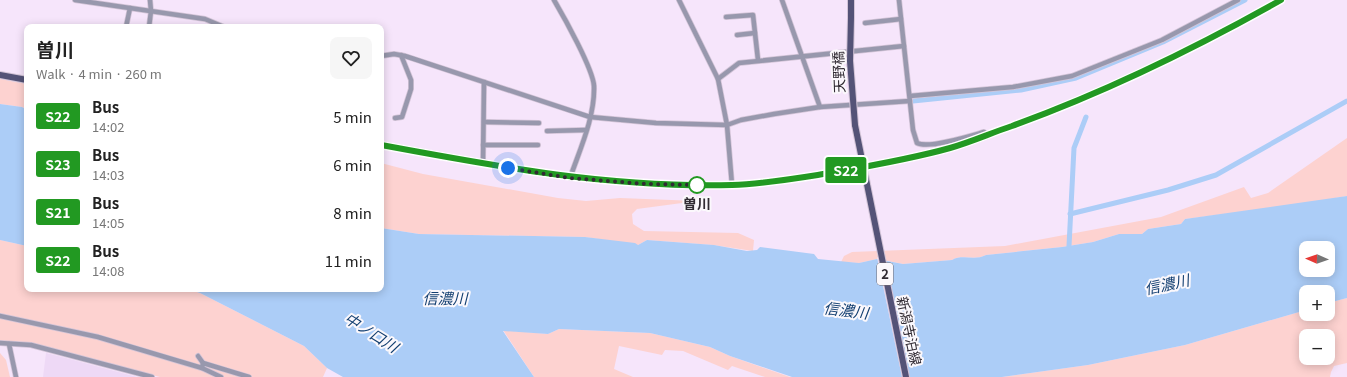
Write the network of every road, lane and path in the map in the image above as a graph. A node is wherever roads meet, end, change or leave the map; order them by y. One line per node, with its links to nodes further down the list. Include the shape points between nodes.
1 (76, 0): 10 (street)
2 (150, 0): 11 (street)
3 (554, 0): 31 (street, via 594,84)
4 (679, 0): 27 (street)
5 (782, 0): 23 (street)
6 (851, 0): 36 (main road, 天野橋 / 2, bridge, via 850,61)
7 (899, 0): 13 (street)
8 (1238, 0): 29 (street, via 1162,40 1072,76 1013,87)
9 (1281, 0): 39 (main road, via 1217,36 1113,87)
10 (130, 8): 11 (street); 15 (street)
11 (151, 11): 16 (street); 17 (street, via 205,19)
12 (726, 18): 18 (street, via 753,15)
13 (902, 19): 14 (street); 20 (street)
14 (865, 23)
15 (127, 24)
16 (149, 24)
17 (217, 24)
18 (755, 33): 19 (street); 24 (street)
19 (737, 35)
20 (904, 46): 23 (street); 29 (street)
21 (401, 55): 22 (street); 28 (street); 32 (street, via 411,80 411,89 402,117)
22 (384, 56)
23 (801, 56): 24 (street); 30 (street)
24 (758, 60): 27 (street, via 739,63)
25 (0, 75): 26 (main road)
26 (24, 79)
27 (718, 80): 35 (street)
28 (484, 82): 31 (street); 33 (street)
29 (910, 98): 30 (street); 39 (street, via 914,135 920,145 984,132)
30 (820, 108): 35 (street, via 761,116)
31 (590, 117): 35 (street, via 656,123); 37 (street)
32 (395, 118)
33 (484, 122): 34 (street); 40 (street)
34 (538, 123)
35 (727, 125): 46 (street)
36 (854, 125): 44 (main road, 新潟寺泊線 / 2)
37 (586, 130): 38 (street); 45 (street)
38 (547, 131)
39 (990, 135): 44 (main road, via 949,149)
40 (483, 145): 41 (street); 43 (street)
41 (538, 145)
42 (384, 146): 43 (main road)
43 (483, 164): 45 (main road)
44 (863, 169): 46 (main road); 56 (main road, 新潟寺泊線 / 2)
45 (570, 178): 46 (main road, via 647,184)
46 (732, 185)
47 (0, 316): 51 (street, via 98,337)
48 (0, 343): 49 (street)
49 (9, 344): 52 (street); 53 (street, via 31,345)
50 (198, 356): 51 (street)
51 (202, 365): 54 (street); 55 (street)
52 (16, 377)
53 (150, 377)
54 (221, 377)
55 (249, 377)
56 (906, 377)

